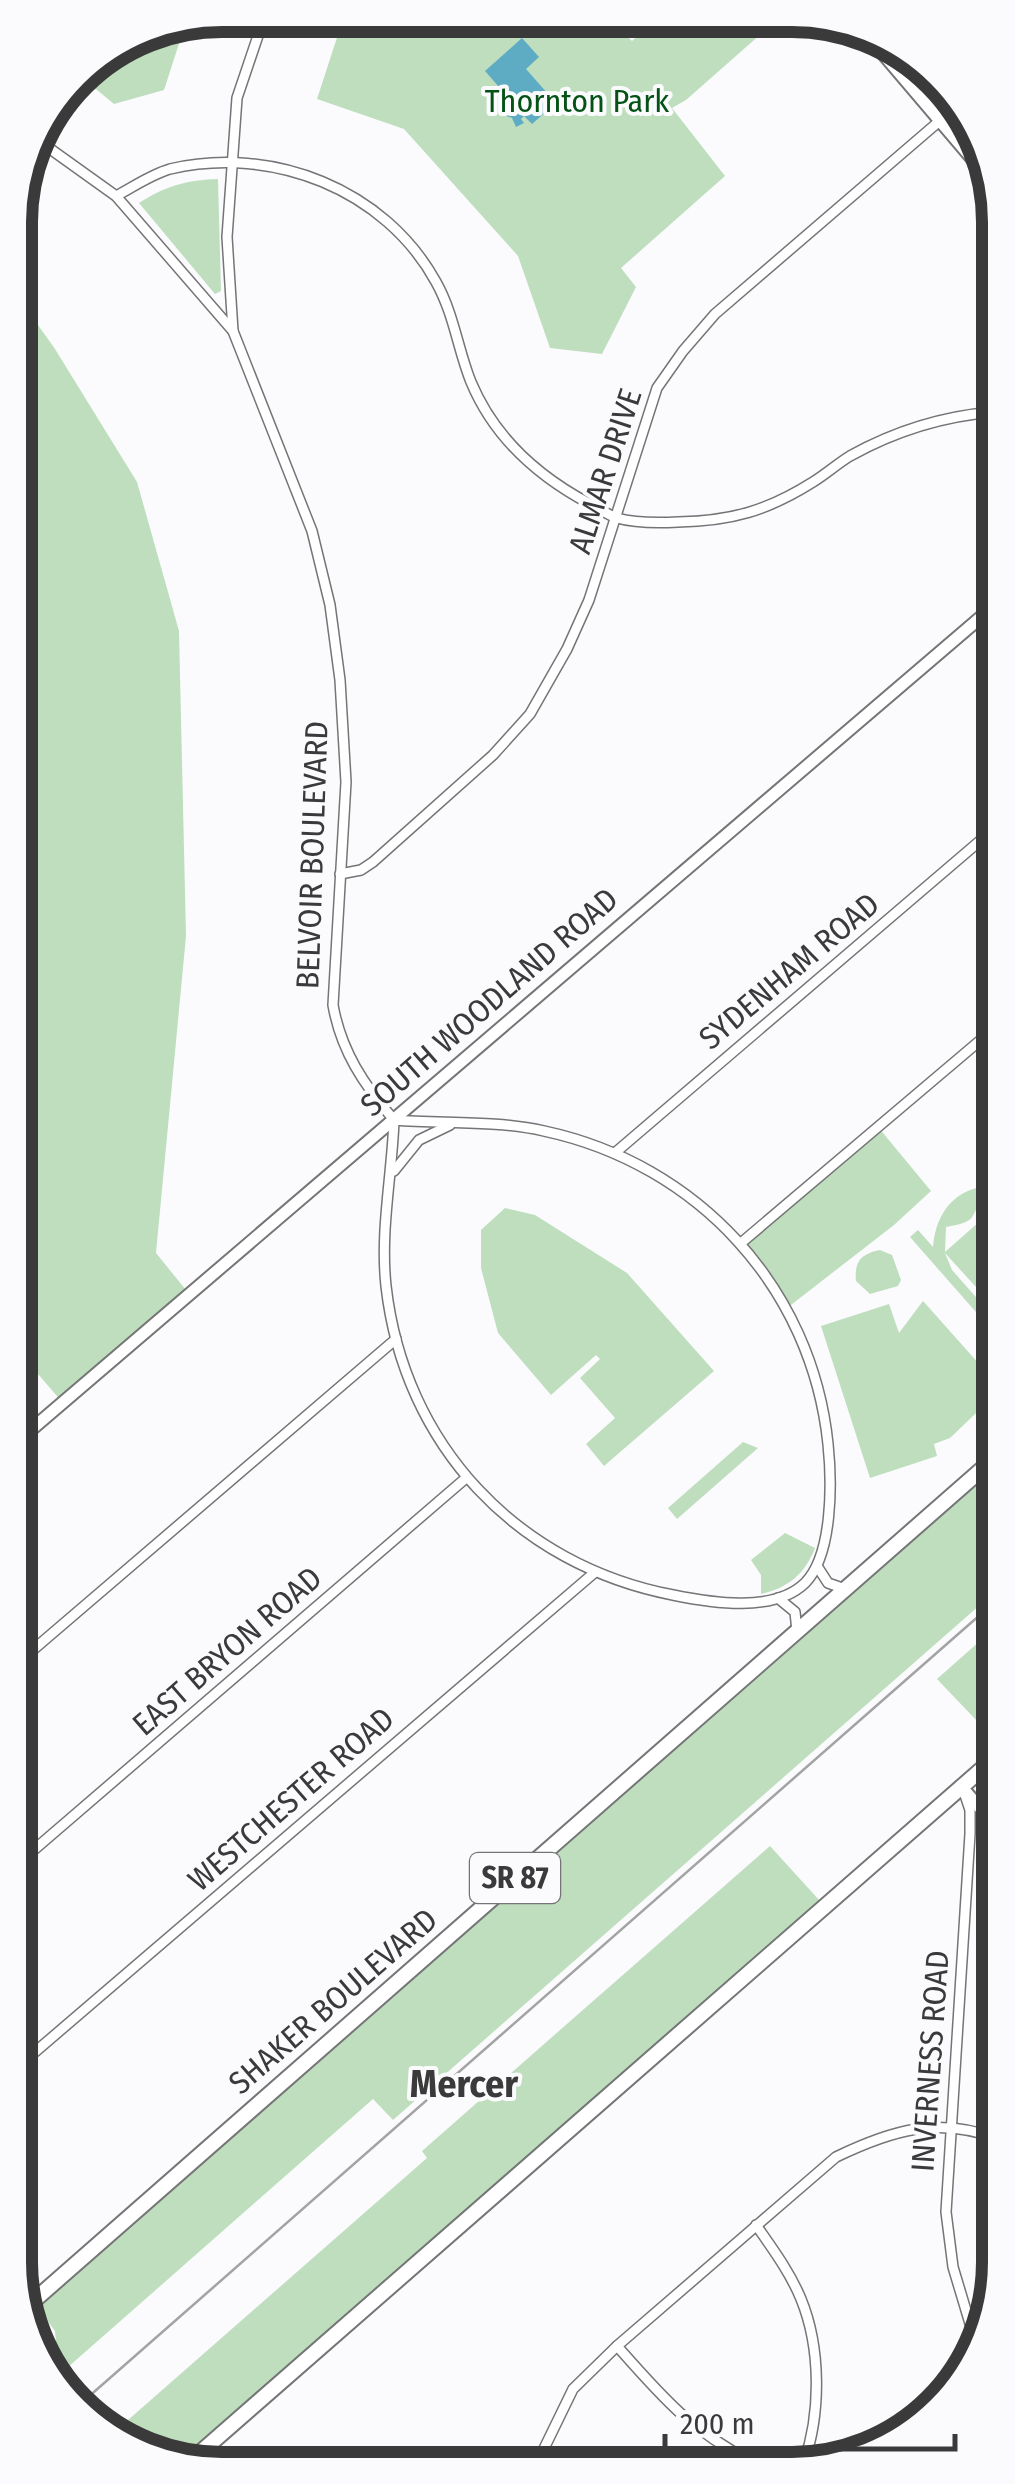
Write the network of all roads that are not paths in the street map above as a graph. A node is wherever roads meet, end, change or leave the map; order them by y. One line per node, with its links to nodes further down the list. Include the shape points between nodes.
1 (259, 33): 7 (street, via 237,98)
2 (890, 60): 4 (main road)
3 (948, 114): 4 (street, ALMAR DRIVE)
4 (941, 120): 6 (main road); 11 (street, ALMAR DRIVE, via 715,314 683,350 657,388)
5 (48, 147): 8 (street, BELVOIR BOULEVARD)
6 (969, 152)
7 (232, 162): 8 (street, via 168,170); 9 (street, via 226,237); 11 (street, via 291,169 336,187 394,228 438,286 489,417 559,488)
8 (116, 196): 9 (street, BELVOIR BOULEVARD)
9 (233, 331): 14 (street, BELVOIR BOULEVARD, via 312,532 330,605 346,782)
10 (982, 414): 11 (street, via 929,422 887,438 754,513 666,523)
11 (617, 518): 14 (street, ALMAR DRIVE, via 568,649 530,714 373,862)
12 (982, 616): 16 (street, SOUTH WOODLAND ROAD)
13 (982, 839): 18 (street, SYDENHAM ROAD)
14 (340, 874): 16 (street, BELVOIR BOULEVARD, via 332,974 336,1018 357,1073)
15 (982, 1039): 20 (street)
16 (394, 1120): 17 (street); 19 (street); 22 (street, SOUTH WOODLAND ROAD)
17 (452, 1124): 18 (street, via 518,1126); 19 (street, via 419,1140)
18 (616, 1152): 20 (street, via 680,1188)
19 (392, 1174): 21 (street, via 384,1242)
20 (741, 1243): 25 (street, via 787,1308 818,1384 830,1476)
21 (396, 1339): 24 (street, via 421,1407); 30 (street)
22 (32, 1429)
23 (982, 1469): 27 (main road, SHAKER BOULEVARD / SR 87)
24 (466, 1478): 26 (street, via 528,1534); 36 (street, EAST BRYON ROAD)
25 (817, 1566): 27 (street, via 826,1581); 28 (street, via 800,1587)
26 (594, 1573): 28 (street, via 688,1598); 37 (street, WESTCHESTER ROAD)
27 (845, 1589): 29 (main road, SHAKER BOULEVARD / SR 87)
28 (778, 1598): 29 (street, via 795,1612)
29 (797, 1631): 41 (main road, SHAKER BOULEVARD / SR 87)
30 (32, 1650)
31 (982, 1769): 32 (main road)
32 (978, 1772): 33 (street); 34 (main road)
33 (982, 1776)
34 (962, 1786): 35 (street); 38 (street, INVERNESS ROAD, via 970,1834); 44 (main road)
35 (982, 1810)
36 (32, 1851)
37 (32, 2054)
38 (950, 2128): 39 (street); 40 (street, via 910,2128 836,2157); 42 (street, INVERNESS ROAD, via 946,2212)
39 (982, 2136)
40 (756, 2225): 43 (street); 45 (street, via 801,2299 811,2332 815,2410)
41 (36, 2298)
42 (971, 2326)
43 (617, 2346): 46 (street, via 574,2390); 47 (street, via 674,2410)
44 (203, 2450)
45 (806, 2451)
46 (543, 2452)
47 (733, 2452)

